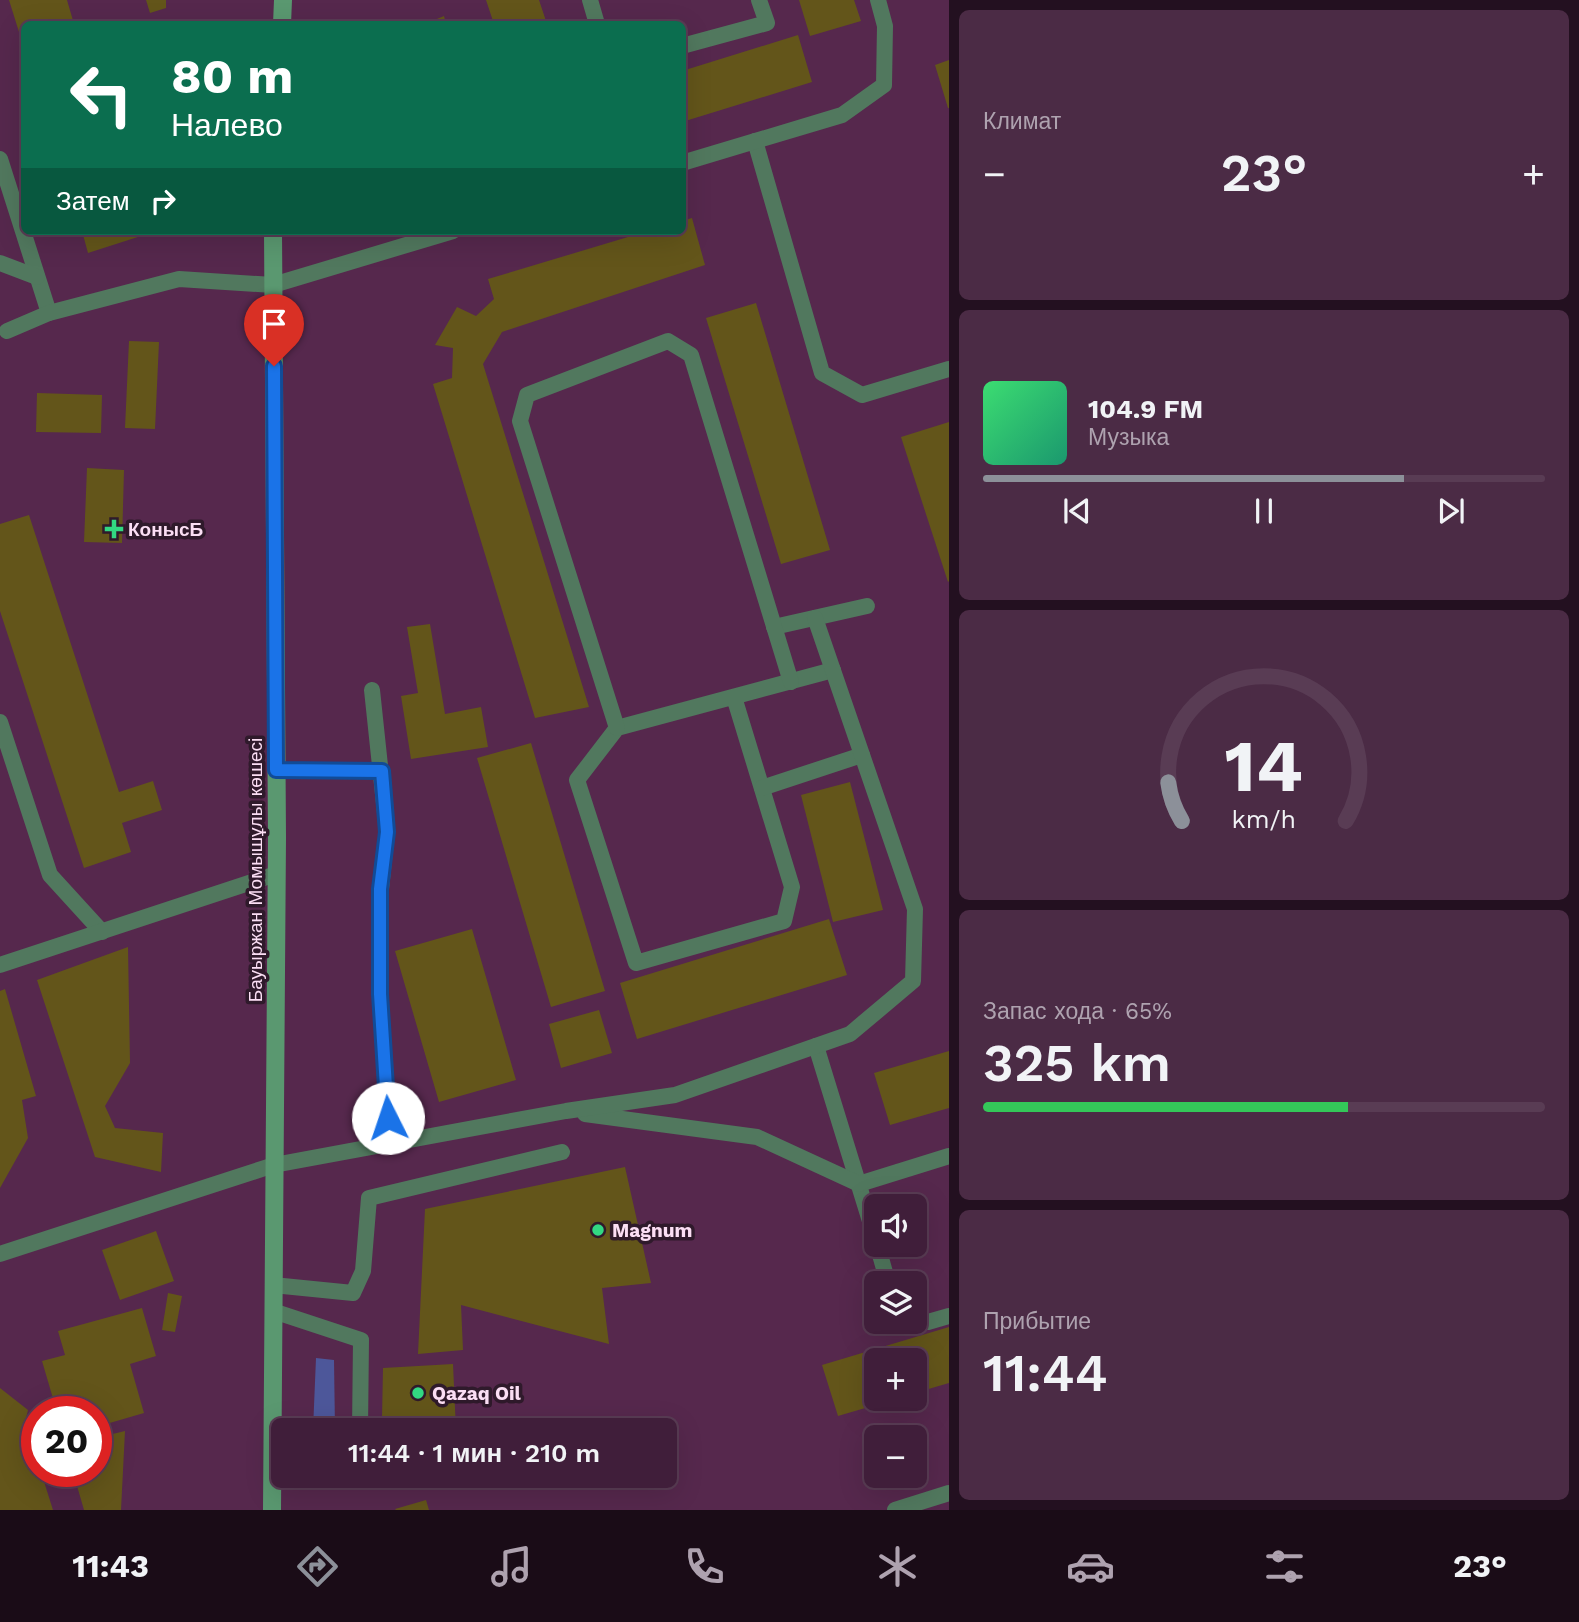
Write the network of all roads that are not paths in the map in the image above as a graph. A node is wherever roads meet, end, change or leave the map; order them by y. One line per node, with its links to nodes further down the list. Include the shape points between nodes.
1 (283, 0): 5 (street)
2 (590, 0): 6 (lane)
3 (760, 0): 7 (lane, via 767,23)
4 (878, 0): 8 (lane, via 885,26 884,85 842,115)
5 (282, 21)
6 (596, 21)
7 (686, 45)
8 (755, 141): 10 (lane); 20 (lane, via 822,373 862,395)
9 (0, 159): 11 (lane)
10 (686, 162)
11 (21, 226)
12 (24, 235): 16 (lane)
13 (273, 235): 17 (street, Бауыржан Момышұлы көшесі)
14 (440, 235): 17 (lane)
15 (0, 263): 16 (lane)
16 (37, 277): 18 (lane)
17 (273, 285): 18 (lane, via 179,279); 31 (street, Бауыржан Момышұлы көшесі)
18 (48, 313): 19 (lane)
19 (7, 331)
20 (949, 369)
21 (867, 606): 22 (lane)
22 (815, 618): 23 (lane); 24 (lane)
23 (774, 627): 25 (lane); 29 (lane, via 691,355 668,341 527,395 520,421)
24 (833, 670): 25 (lane); 30 (lane)
25 (791, 682): 27 (lane)
26 (372, 690): 32 (lane)
27 (734, 697): 29 (lane); 33 (lane)
28 (0, 722): 35 (lane, via 50,875)
29 (617, 728): 33 (lane, via 577,780 636,963 784,921 792,887)
30 (862, 755): 33 (lane); 37 (lane, via 915,909 913,981 850,1034)
31 (276, 770): 32 (lane); 34 (street, Бауыржан Момышұлы көшесі)
32 (382, 771): 39 (lane, via 387,832 380,889 380,994)
33 (762, 788)
34 (276, 874): 35 (lane); 42 (street, Бауыржан Момышұлы көшесі)
35 (102, 932): 36 (lane)
36 (0, 965)
37 (816, 1046): 38 (lane, via 675,1095); 43 (lane)
38 (566, 1111): 39 (lane); 43 (lane, via 757,1137)
39 (389, 1143): 42 (lane)
40 (562, 1152): 46 (lane, via 369,1198 363,1271 353,1293)
41 (949, 1156): 43 (lane)
42 (274, 1164): 45 (lane); 46 (street, Бауыржан Момышұлы көшесі)
43 (859, 1184): 44 (lane)
44 (864, 1201)
45 (0, 1254)
46 (273, 1285): 47 (street, Бауыржан Момышұлы көшесі)
47 (273, 1311): 50 (street, Бауыржан Момышұлы көшесі); 51 (lane, via 361,1340)
48 (949, 1316): 49 (lane)
49 (927, 1322)
50 (272, 1418)
51 (360, 1418)
52 (272, 1488): 54 (street, Бауыржан Момышұлы көшесі)
53 (949, 1493): 55 (lane)
54 (272, 1510)
55 (895, 1510)

